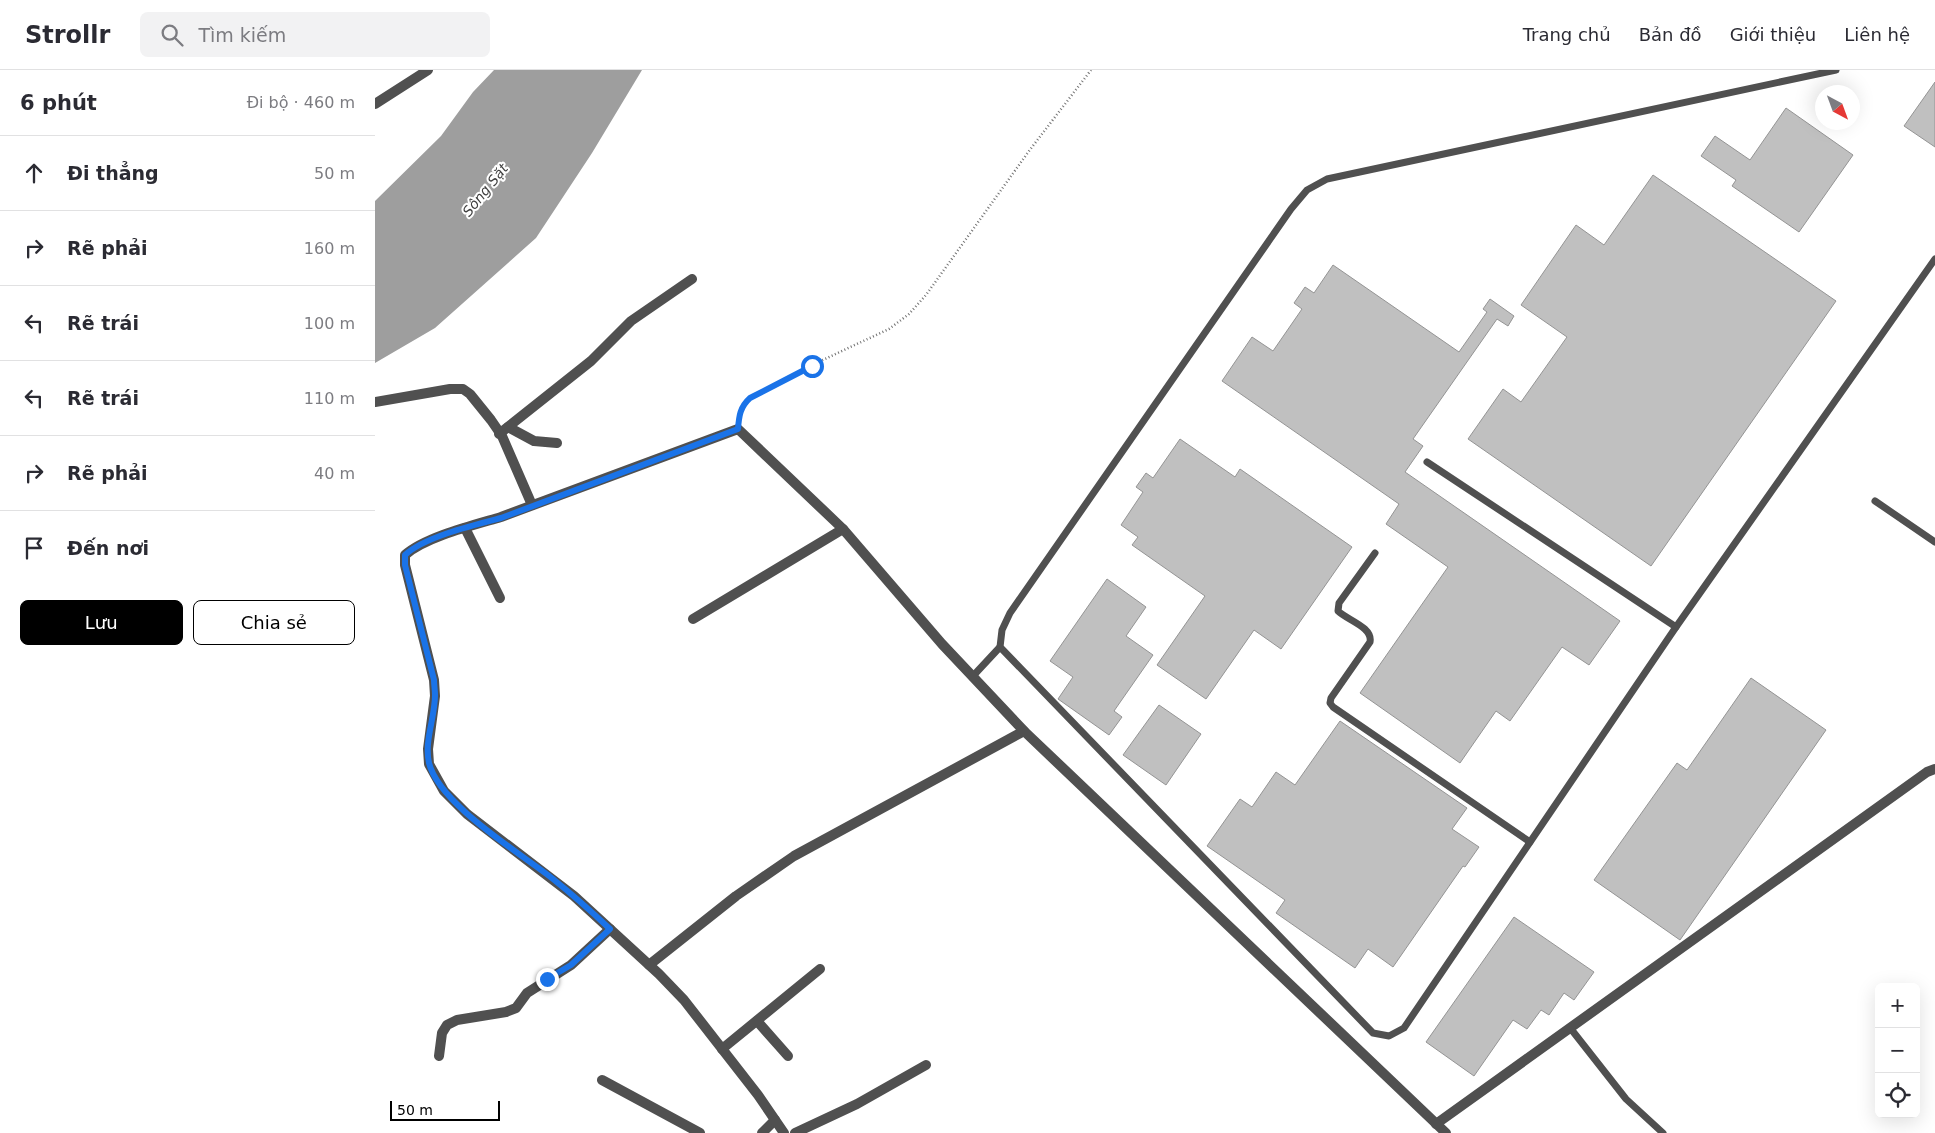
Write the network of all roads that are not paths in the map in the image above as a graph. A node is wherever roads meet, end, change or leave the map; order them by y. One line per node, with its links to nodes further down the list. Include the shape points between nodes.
1 (428, 70): 3 (street)
2 (1836, 70): 19 (lane, via 1327,179 1307,190 1010,614 1002,630)
3 (375, 104)
4 (1935, 258): 18 (lane)
5 (692, 279): 7 (street, via 631,321 591,361)
6 (375, 402): 7 (street, via 463,389)
7 (503, 431): 8 (street, via 534,441); 11 (street)
8 (557, 443)
9 (1427, 462): 18 (lane)
10 (1875, 502): 14 (lane)
11 (532, 505): 12 (street); 13 (street, via 738,429)
12 (465, 528): 16 (street); 24 (street, via 413,548 405,555 434,680 429,764 444,791 467,814 553,879)
13 (843, 529): 17 (street); 20 (street)
14 (1935, 542)
15 (1375, 553): 23 (lane, via 1339,603 1338,610 1369,631 1370,642 1330,703)
16 (500, 598)
17 (693, 619)
18 (1676, 627): 23 (lane)
19 (1000, 647): 20 (lane); 23 (lane, via 1373,1033 1389,1036 1404,1028)
20 (973, 676): 21 (street)
21 (1024, 731): 25 (street, via 794,856 736,896); 35 (street)
22 (1935, 769): 28 (street)
23 (1530, 842)
24 (610, 929): 25 (street); 30 (street, via 571,965 527,993 516,1008 447,1025 442,1033)
25 (649, 965): 29 (street, via 684,1000)
26 (820, 970): 27 (street)
27 (757, 1021): 29 (street); 31 (street)
28 (1571, 1029): 35 (street); 41 (lane, via 1626,1099)
29 (722, 1049): 34 (street)
30 (439, 1056)
31 (788, 1056)
32 (926, 1065): 39 (street, via 857,1104)
33 (602, 1080): 36 (street)
34 (775, 1120): 37 (street); 38 (street)
35 (1436, 1124): 40 (street)
36 (700, 1133)
37 (762, 1133)
38 (784, 1133)
39 (795, 1133)
40 (1446, 1133)
41 (1663, 1133)

